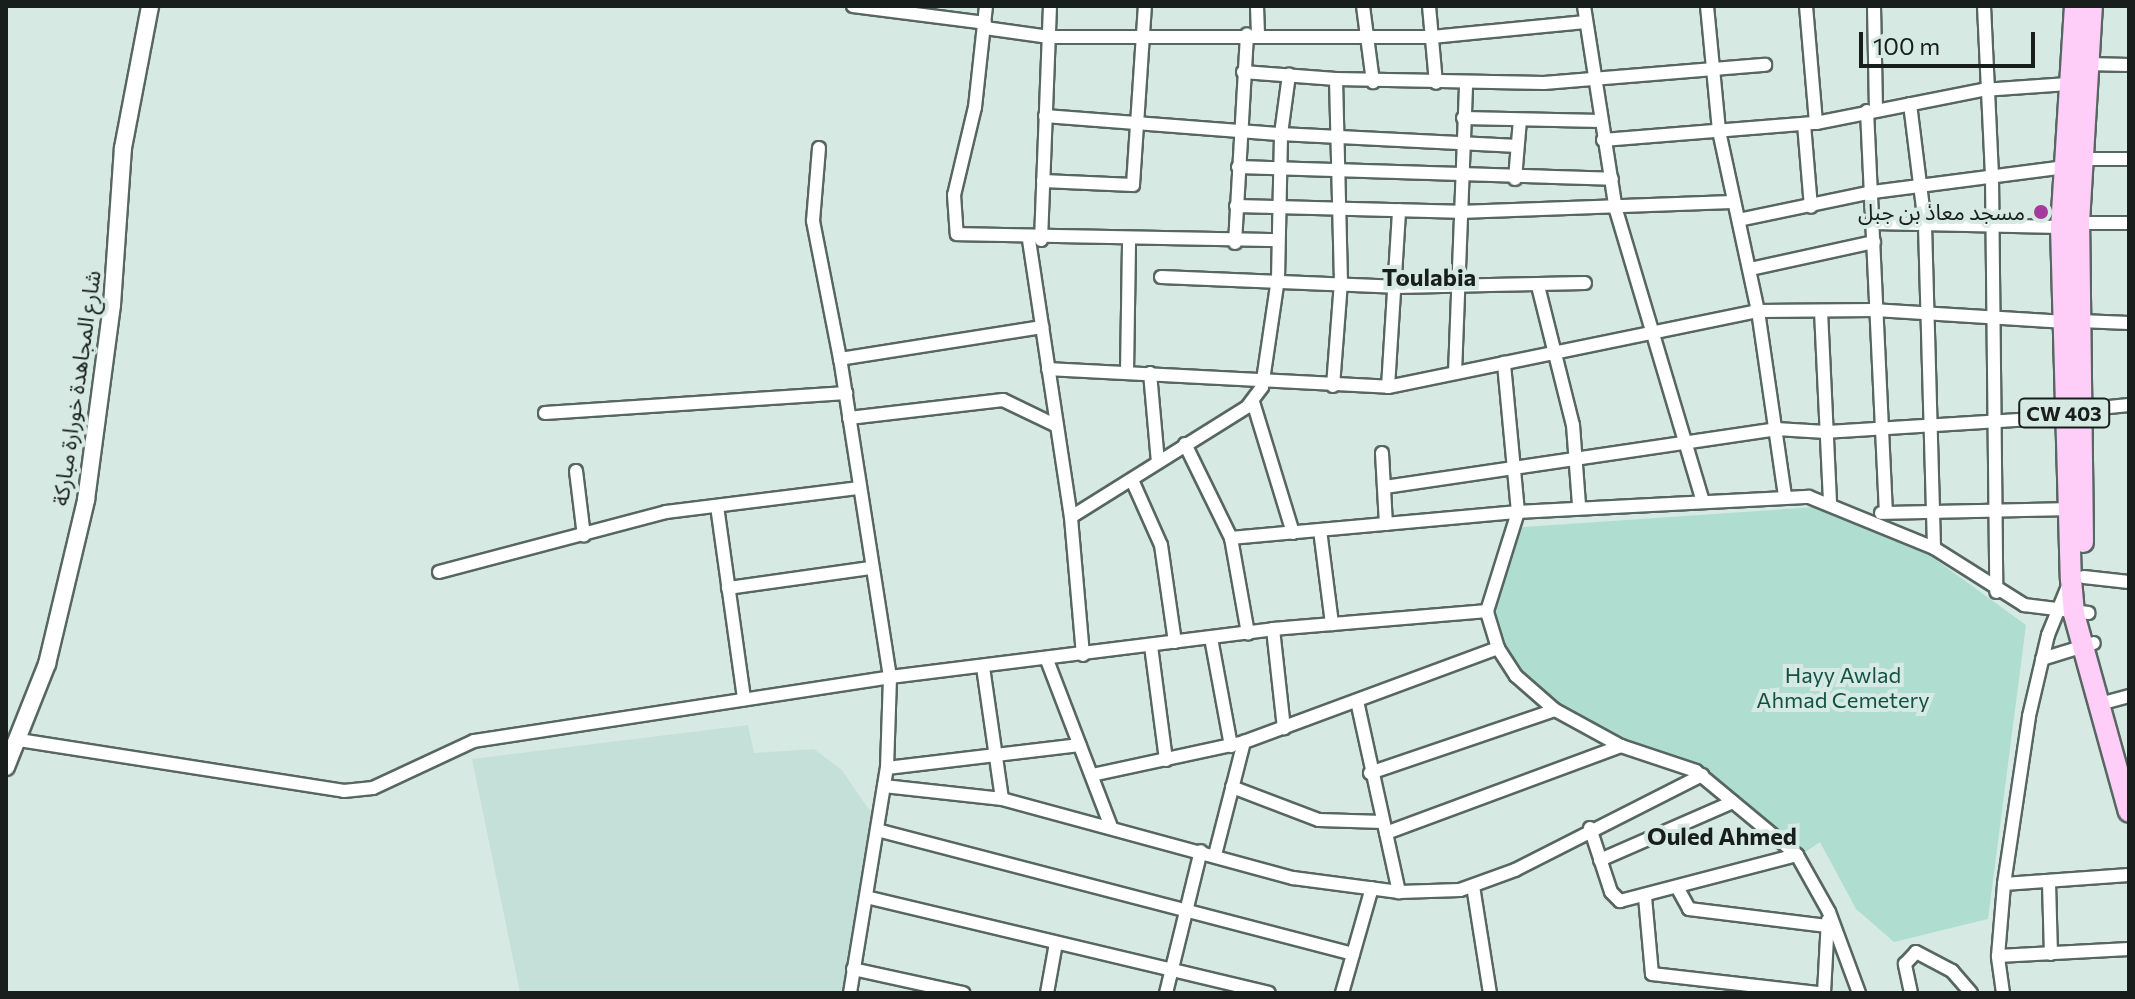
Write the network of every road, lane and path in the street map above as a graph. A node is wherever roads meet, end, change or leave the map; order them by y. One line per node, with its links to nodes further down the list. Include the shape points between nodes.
1 (150, 6): 177 (street, شارع المجاهدة خورارة مباركة, via 123,148 112,305 86,500 47,664)
2 (853, 6): 17 (street)
3 (986, 6): 17 (street)
4 (1050, 6): 21 (street)
5 (1145, 6): 19 (street)
6 (1257, 6): 18 (street)
7 (1363, 6): 20 (street)
8 (1429, 6): 22 (street)
9 (1584, 6): 16 (street)
10 (1707, 6): 26 (street)
11 (1806, 6): 43 (street)
12 (1874, 6): 37 (street)
13 (1984, 6): 35 (street)
14 (2075, 6): 34 (main road, CW 403)
15 (2092, 6): 23 (main road, CW 403)
16 (1585, 22): 22 (street); 30 (street)
17 (985, 26): 21 (street); 78 (street, via 956,182 954,231)
18 (1252, 34): 19 (street); 20 (street); 27 (street)
19 (1145, 36): 21 (street); 41 (street)
20 (1366, 36): 22 (street); 31 (street)
21 (1049, 37): 38 (street)
22 (1432, 37): 32 (street)
23 (2087, 64): 25 (street); 53 (main road, CW 403)
24 (1765, 65): 26 (street)
25 (2129, 65)
26 (1715, 70): 30 (street); 45 (street)
27 (1243, 72): 28 (street); 44 (street)
28 (1289, 75): 29 (street); 46 (street)
29 (1336, 79): 31 (street); 47 (street)
30 (1593, 80): 33 (street); 42 (street)
31 (1373, 82): 32 (street)
32 (1436, 83): 33 (street)
33 (1466, 84): 39 (street)
34 (2068, 84): 35 (street); 53 (main road, CW 403)
35 (1983, 90): 36 (street); 58 (street)
36 (1910, 104): 37 (street); 62 (street)
37 (1871, 110): 43 (street); 63 (street)
38 (1045, 116): 41 (street); 61 (street)
39 (1463, 118): 40 (street); 51 (street)
40 (1520, 120): 42 (street); 49 (street)
41 (1137, 121): 44 (street); 61 (street, via 1133,185)
42 (1601, 121): 48 (street)
43 (1810, 124): 45 (street); 67 (street)
44 (1238, 129): 46 (street); 54 (street)
45 (1719, 131): 48 (street); 64 (street)
46 (1281, 134): 47 (street); 55 (street)
47 (1334, 135): 51 (street); 56 (street)
48 (1603, 140): 60 (street)
49 (1517, 146): 51 (street); 59 (street)
50 (819, 148): 101 (street, via 813,221)
51 (1463, 148): 57 (street)
52 (2129, 159): 53 (street)
53 (2073, 163): 58 (street); 76 (main road, CW 403)
54 (1238, 167): 55 (street); 65 (street)
55 (1280, 167): 56 (street); 66 (street)
56 (1338, 171): 57 (street); 68 (street)
57 (1461, 177): 59 (street); 71 (street)
58 (1992, 177): 62 (street); 77 (street)
59 (1515, 179): 60 (street)
60 (1612, 179): 70 (street)
61 (1043, 181): 78 (street)
62 (1923, 185): 63 (street); 75 (street)
63 (1873, 192): 67 (street); 73 (street)
64 (1732, 202): 70 (street); 72 (street)
65 (1236, 206): 66 (street); 82 (street)
66 (1279, 207): 68 (street); 79 (street)
67 (1811, 207): 72 (street)
68 (1341, 210): 69 (street); 86 (street)
69 (1399, 210): 71 (street); 90 (street)
70 (1616, 210): 71 (street); 99 (street)
71 (1459, 212): 88 (street)
72 (1739, 220): 83 (street)
73 (1873, 223): 75 (street); 81 (street)
74 (2129, 223): 76 (street)
75 (1925, 225): 77 (street); 94 (street)
76 (2070, 225): 77 (street); 96 (main road, CW 403)
77 (1993, 227): 95 (street)
78 (1035, 240): 80 (street); 98 (street)
79 (1277, 240): 82 (street); 85 (street)
80 (1129, 241): 82 (street); 104 (street)
81 (1874, 242): 83 (street); 91 (street)
82 (1235, 243)
83 (1750, 269): 92 (street)
84 (1161, 277): 85 (street)
85 (1278, 279): 86 (street); 107 (street)
86 (1341, 283): 90 (street); 108 (street)
87 (1585, 283): 89 (street)
88 (1455, 286): 89 (street); 90 (street); 106 (street)
89 (1538, 286): 100 (street)
90 (1395, 287): 109 (street)
91 (1874, 310): 93 (street); 94 (street); 119 (street)
92 (1758, 311): 93 (street); 99 (street); 120 (street)
93 (1821, 311): 121 (street)
94 (1928, 313): 95 (street); 117 (street)
95 (1989, 317): 96 (street); 116 (street)
96 (2072, 322): 97 (street); 114 (main road, CW 403)
97 (2129, 323)
98 (1042, 327): 101 (street); 103 (street)
99 (1654, 333): 100 (street); 122 (street)
100 (1555, 353): 102 (street); 125 (street)
101 (840, 359): 110 (street)
102 (1504, 363): 106 (street); 127 (street)
103 (1048, 369): 104 (street); 118 (street)
104 (1127, 372): 105 (street)
105 (1150, 373): 107 (street); 126 (street)
106 (1455, 373): 109 (street)
107 (1262, 383): 108 (street); 111 (street)
108 (1333, 386): 109 (street)
109 (1388, 387)
110 (846, 393): 113 (street); 115 (street)
111 (1253, 402): 123 (street); 146 (street)
112 (2129, 405): 114 (street)
113 (545, 413)
114 (2072, 414): 116 (street); 138 (main road, CW 403); 152 (main road, CW 403)
115 (849, 418): 118 (street, via 1003,400); 131 (street)
116 (1994, 421): 117 (street); 137 (street)
117 (1930, 424): 119 (street); 139 (street)
118 (1057, 426): 142 (street)
119 (1879, 428): 121 (street); 140 (street)
120 (1776, 429): 121 (street); 122 (street); 132 (street)
121 (1826, 432): 135 (street)
122 (1689, 441): 125 (street); 133 (street)
123 (1185, 444): 126 (street); 148 (street)
124 (1382, 453): 130 (street)
125 (1577, 461): 127 (street); 134 (street)
126 (1158, 462): 129 (street)
127 (1514, 469): 130 (street); 141 (street)
128 (576, 471): 147 (street)
129 (1132, 480): 142 (street); 162 (street, via 1161,545)
130 (1385, 487): 144 (street)
131 (860, 488): 136 (street); 150 (street)
132 (1785, 495): 133 (street); 135 (street)
133 (1703, 501): 134 (street)
134 (1579, 505): 141 (street)
135 (1830, 505): 143 (street)
136 (717, 506): 147 (street, via 666,512); 154 (street)
137 (1995, 509): 138 (street); 139 (street); 155 (street)
138 (2067, 509): 152 (main road, CW 403)
139 (1933, 510): 140 (street); 149 (street)
140 (1886, 511): 143 (street)
141 (1518, 512): 144 (street); 156 (street)
142 (1071, 517): 166 (street)
143 (1871, 518): 149 (street)
144 (1386, 524): 145 (street)
145 (1320, 530): 146 (street); 158 (street)
146 (1293, 533): 148 (street)
147 (584, 536): 151 (street)
148 (1231, 538): 160 (street)
149 (1934, 548): 155 (street)
150 (870, 568): 154 (street); 170 (street)
151 (439, 572)
152 (2078, 578): 153 (street); 157 (main road, CW 403)
153 (2129, 582)
154 (728, 588): 172 (street)
155 (1996, 592): 157 (street)
156 (1487, 611): 158 (street); 165 (street)
157 (2073, 613): 163 (main road, CW 403); 167 (street)
158 (1332, 624): 159 (street)
159 (1273, 629): 160 (street); 176 (street)
160 (1248, 633): 161 (street)
161 (1211, 638): 162 (street); 178 (street)
162 (1175, 642): 164 (street)
163 (2088, 643): 167 (street); 174 (main road, CW 403); 193 (main road, CW 403)
164 (1151, 646): 166 (street); 182 (street)
165 (1498, 648): 173 (street); 175 (street, via 1516,676)
166 (1083, 655): 168 (street)
167 (2042, 659): 204 (street)
168 (1047, 660): 169 (street); 179 (street)
169 (983, 667): 170 (street); 181 (street)
170 (890, 677): 172 (street); 184 (street)
171 (2129, 696): 174 (street)
172 (744, 699): 177 (street, via 474,741 373,788 344,791)
173 (1357, 701): 176 (street); 185 (street)
174 (2107, 702): 188 (main road, CW 403)
175 (1555, 710): 180 (street); 185 (street)
176 (1284, 728): 178 (street)
177 (19, 740): 183 (street, شارع المجاهدة خورارة مباركة)
178 (1237, 744): 182 (street); 190 (street)
179 (1080, 745): 181 (street); 186 (street)
180 (1621, 746): 187 (street); 195 (street)
181 (995, 755): 184 (street); 191 (street)
182 (1166, 760): 186 (street)
183 (6, 767)
184 (887, 768): 189 (street)
185 (1370, 773): 195 (street)
186 (1092, 775): 194 (street)
187 (1702, 775): 192 (street); 196 (street)
188 (2129, 781)
189 (884, 786): 191 (street); 197 (street)
190 (1232, 787): 195 (street, via 1319,820); 199 (street)
191 (1002, 799): 194 (street)
192 (1733, 802): 200 (street); 201 (street)
193 (2129, 812)
194 (1111, 827): 198 (street)
195 (1384, 828): 208 (street)
196 (1590, 828): 201 (street); 205 (street)
197 (877, 830): 209 (street); 211 (street)
198 (1201, 851): 199 (street); 211 (street)
199 (1215, 855): 207 (street, via 1307,881)
200 (1797, 855): 206 (street); 212 (street)
201 (1600, 860): 210 (street, via 1614,898)
202 (2129, 875): 203 (street)
203 (2049, 883): 204 (street); 216 (street)
204 (2004, 884): 217 (street)
205 (1473, 886): 208 (street); 227 (street)
206 (1677, 887): 210 (street); 212 (street, via 1689,909)
207 (1372, 888): 208 (street); 215 (street)
208 (1399, 892)
209 (866, 897): 213 (street); 218 (street)
210 (1645, 897): 220 (street, via 1650,970)
211 (1186, 909): 215 (street); 219 (street)
212 (1828, 919): 228 (street); 229 (street)
213 (1056, 943): 219 (street); 223 (street)
214 (2129, 949): 216 (street)
215 (1353, 954): 226 (street)
216 (2051, 954): 217 (street)
217 (1998, 956): 232 (street)
218 (853, 969): 221 (street); 222 (street)
219 (1171, 970): 224 (street); 225 (street)
220 (1680, 986): 228 (street)
221 (850, 993)
222 (963, 993)
223 (1047, 993)
224 (1166, 993)
225 (1269, 993)
226 (1342, 993)
227 (1490, 993)
228 (1822, 993)
229 (1859, 993)
230 (1911, 993): 231 (street, via 1905,964 1916,952 1952,971)
231 (1971, 993)
232 (2003, 993)

